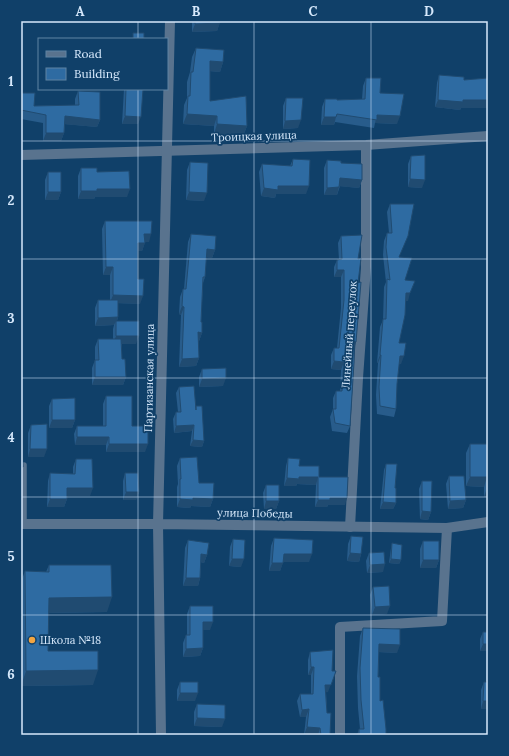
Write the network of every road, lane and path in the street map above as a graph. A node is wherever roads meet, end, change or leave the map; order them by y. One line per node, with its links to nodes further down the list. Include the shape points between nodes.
1 (170, 21): 2 (street, Партизанская улица)
2 (168, 86)
3 (168, 90): 6 (street, Партизанская улица)
4 (488, 136): 5 (street, Троицкая улица)
5 (366, 145): 6 (street, Троицкая улица); 12 (street, Линейный переулок, via 366,267)
6 (166, 151): 7 (street, Троицкая улица); 11 (street, Партизанская улица)
7 (21, 155)
8 (24, 465): 10 (lane)
9 (488, 522): 13 (street, улица Победы)
10 (22, 524): 11 (street, улица Победы)
11 (158, 524): 12 (street, улица Победы); 14 (street, Партизанская улица)
12 (350, 527): 13 (street, улица Победы)
13 (447, 528): 15 (street, via 442,621 340,627)
14 (161, 735)
15 (340, 735)

